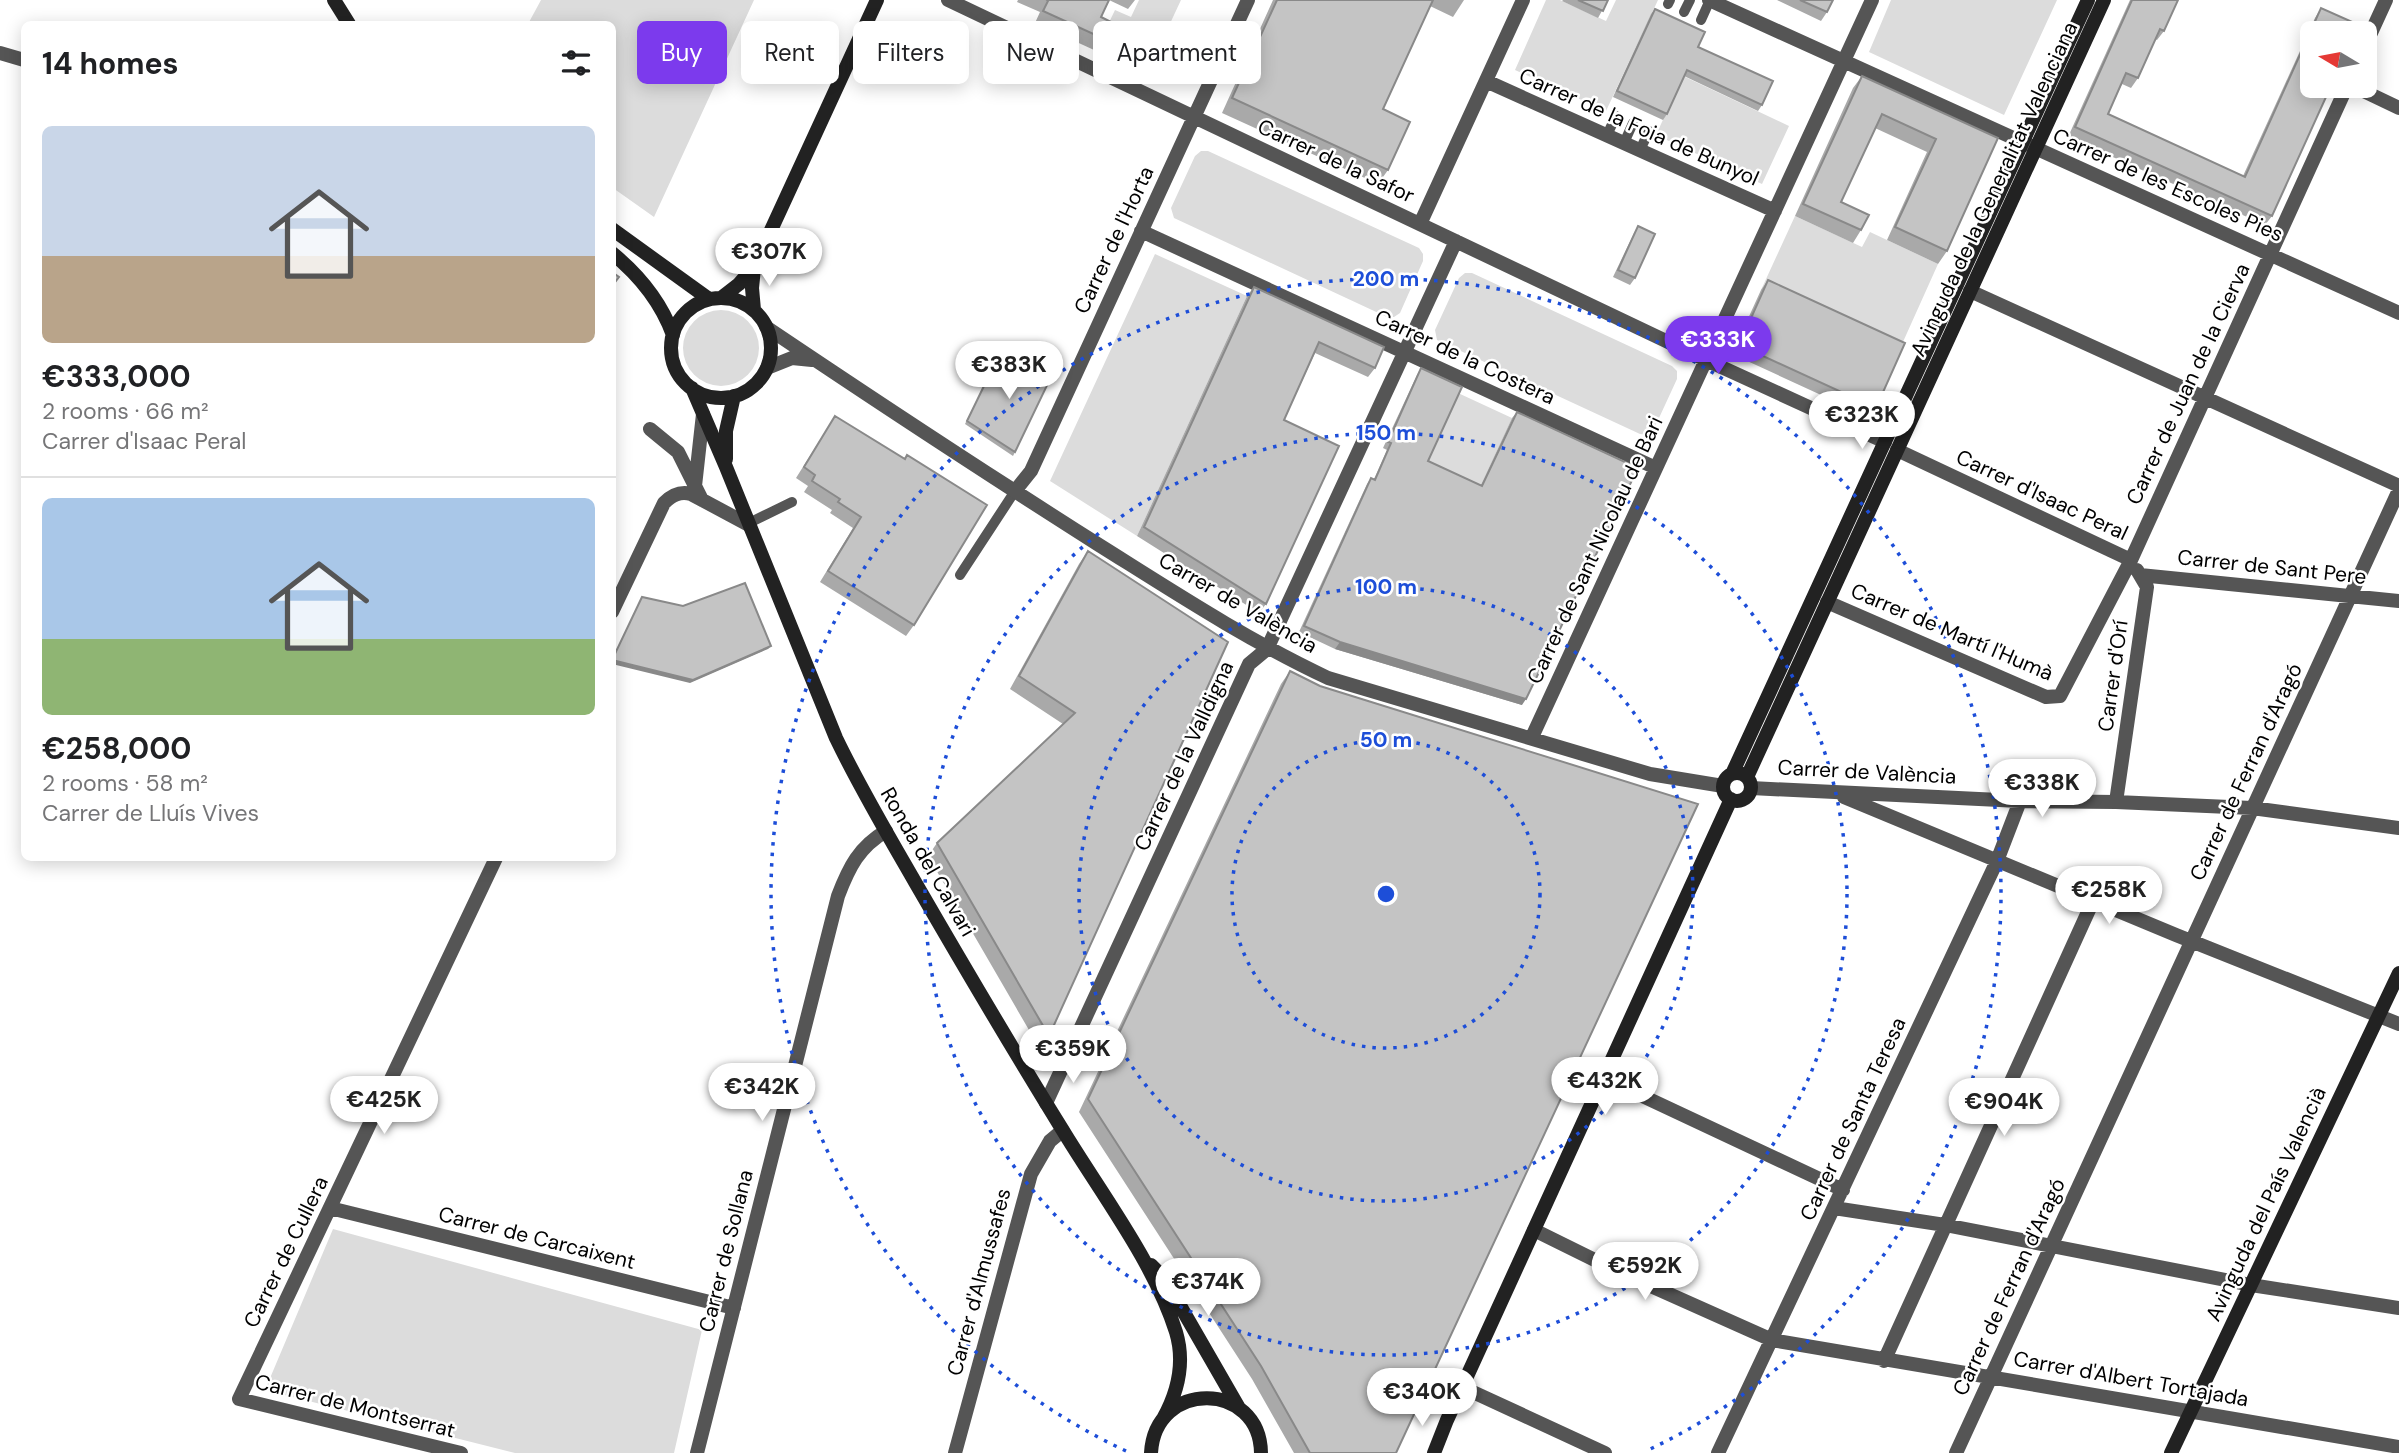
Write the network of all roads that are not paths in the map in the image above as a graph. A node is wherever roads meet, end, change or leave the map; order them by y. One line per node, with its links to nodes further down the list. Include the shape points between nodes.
1 (334, 0): 14 (street)
2 (877, 0): 38 (street)
3 (948, 0): 24 (street, Carrer de la Safor)
4 (1248, 0): 24 (street, Carrer de l'Horta)
5 (1523, 0): 19 (street)
6 (1690, 0): 12 (lane)
7 (1710, 0): 13 (lane); 18 (street, Carrer de les Escoles Pies)
8 (1872, 0): 18 (street, Carrer de Sant Nicolau de Bari)
9 (2088, 0): 29 (street, Avinguda de la Generalitat Valenciana)
10 (2104, 0): 29 (street, Avinguda de la Generalitat Valenciana)
11 (2386, 0): 15 (street)
12 (1684, 12)
13 (1701, 20)
14 (347, 21)
15 (2376, 21)
16 (0, 53): 17 (street)
17 (21, 59)
18 (1844, 61): 29 (street, Carrer de les Escoles Pies); 31 (street, Carrer de Sant Nicolau de Bari)
19 (1486, 81): 27 (street, Carrer de la Foia de Bunyol); 32 (street)
20 (2377, 97): 22 (street)
21 (2342, 98): 36 (street, Carrer de Juan de la Cierva)
22 (2399, 108)
23 (1616, 116): 27 (lane)
24 (1194, 117): 32 (street, Carrer de la Safor); 33 (street, Carrer de l'Horta)
25 (1633, 123): 28 (lane)
26 (1649, 131): 30 (lane)
27 (1607, 135): 28 (street, Carrer de la Foia de Bunyol)
28 (1624, 143): 30 (street, Carrer de la Foia de Bunyol)
29 (2029, 145): 36 (street, Carrer de les Escoles Pies); 39 (street, Avinguda de la Generalitat Valenciana); 55 (street, Avinguda de la Generalitat Valenciana)
30 (1640, 150): 31 (street, Carrer de la Foia de Bunyol)
31 (1775, 211): 46 (street, Carrer de Sant Nicolau de Bari)
32 (1420, 224): 35 (street, Carrer de la Safor)
33 (1141, 231): 45 (street, Carrer de la Costera); 61 (street, Carrer de l'Horta, via 1031,471)
34 (616, 232): 40 (street)
35 (1456, 241): 45 (street, Carrer de la Valldigna); 46 (street, Carrer de la Safor)
36 (2270, 255): 42 (street, Carrer de les Escoles Pies); 51 (street, Carrer de Juan de la Cierva)
37 (616, 257): 44 (street, via 649,290)
38 (754, 267): 40 (street); 41 (street)
39 (1970, 291): 51 (street); 55 (street, Avinguda de la Generalitat Valenciana)
40 (715, 298): 41 (street, via 735,300); 44 (street, via 686,312)
41 (754, 310): 43 (street)
42 (2399, 313)
43 (766, 327): 47 (street, Carrer de València); 48 (street, via 771,351)
44 (673, 335): 49 (street, via 674,364)
45 (1404, 352): 58 (street, Carrer de la Costera); 72 (street, Carrer de la Valldigna)
46 (1706, 360): 55 (street, Carrer d'Isaac Peral); 58 (street, Carrer de Sant Nicolau de Bari)
47 (818, 362): 48 (street, via 792,358); 61 (street, Carrer de València)
48 (767, 368): 50 (street, via 757,383)
49 (691, 388): 50 (street, via 719,398); 52 (street, Ronda del Calvari)
50 (734, 396): 57 (street, via 726,431)
51 (2205, 397): 60 (street); 65 (street, Carrer de Juan de la Cierva)
52 (703, 414): 54 (street); 57 (street, Ronda del Calvari)
53 (650, 429): 56 (street)
54 (700, 440): 56 (street, via 692,451); 59 (street)
55 (1891, 446): 65 (street, Carrer d'Isaac Peral); 70 (street, Avinguda de la Generalitat Valenciana); 75 (street, Avinguda de la Generalitat Valenciana)
56 (678, 453): 59 (street)
57 (726, 467): 64 (street, Ronda del Calvari)
58 (1656, 468): 74 (street, Carrer de Sant Nicolau de Bari)
59 (695, 486): 62 (street)
60 (2399, 488): 68 (street, Carrer de Ferran d'Aragó)
61 (1015, 491): 66 (lane); 72 (street, Carrer de València)
62 (702, 500): 64 (street); 71 (street, via 681,493 664,503)
63 (792, 502): 64 (lane)
64 (749, 524): 84 (street, Ronda del Calvari, via 836,738)
65 (2131, 560): 67 (street, Carrer d'Orí); 73 (street, Carrer de Juan de la Cierva)
66 (960, 575)
67 (2140, 575): 68 (street, Carrer de Sant Pere); 81 (street, Carrer d'Orí, via 2147,587)
68 (2351, 595): 69 (street, Carrer de Sant Pere); 82 (street, Carrer de Ferran d'Aragó)
69 (2399, 601)
70 (1827, 603): 73 (street, Carrer de Martí l'Humà, via 2046,697); 76 (street, Avinguda de la Generalitat Valenciana)
71 (616, 604)
72 (1267, 649): 74 (street, Carrer de València, via 1328,678); 93 (street, Carrer de la Valldigna, via 1250,664)
73 (2060, 696)
74 (1532, 737): 77 (street, Carrer de València, via 1650,774)
75 (1732, 774): 76 (street, via 1740,773); 77 (street)
76 (1749, 782): 78 (street, Carrer de València); 79 (street, via 1747,796)
77 (1723, 786): 79 (street)
78 (1833, 792): 80 (street, Carrer de València); 86 (street)
79 (1731, 799): 92 (street)
80 (2020, 801): 81 (street, Carrer de València); 86 (street, Carrer de Santa Teresa)
81 (2116, 802): 82 (street, Carrer de València)
82 (2252, 808): 83 (street, Carrer de València); 88 (street, Carrer de Ferran d'Aragó)
83 (2399, 828)
84 (886, 831): 93 (street, Ronda del Calvari); 103 (street, Carrer de Sollana, via 859,852 838,896)
85 (495, 861): 96 (street, Carrer de Cullera)
86 (1997, 861): 87 (street); 95 (street, Carrer de Santa Teresa)
87 (2093, 901): 88 (street); 98 (street)
88 (2191, 941): 90 (street); 100 (street, Carrer de Ferran d'Aragó)
89 (2399, 973): 90 (street, Avinguda del País Valencià)
90 (2378, 1016): 91 (street); 102 (street, Avinguda del País Valencià)
91 (2399, 1024)
92 (1604, 1078): 95 (street); 99 (street)
93 (1046, 1103): 94 (street, Ronda del Calvari)
94 (1062, 1131): 101 (street, Ronda del Calvari); 118 (street, Carrer d'Almussafes, via 1050,1141 1031,1174)
95 (1843, 1190): 97 (street, Carrer de Santa Teresa)
96 (330, 1208): 103 (street, Carrer de Carcaixent); 109 (street, Carrer de Cullera)
97 (1835, 1208): 98 (street); 105 (street, Carrer de Santa Teresa)
98 (1945, 1225): 100 (street); 106 (street)
99 (1534, 1230): 105 (street, Carrer d'Albert Tortajada); 108 (street)
100 (2051, 1246): 102 (street); 107 (street, Carrer de Ferran d'Aragó)
101 (1140, 1254): 110 (street, Ronda del Calvari, via 1161,1275); 112 (street, Ronda del Calvari, via 1170,1318 1180,1352 1177,1387)
102 (2251, 1285): 104 (street); 111 (street, Avinguda del País Valencià)
103 (734, 1308): 117 (street, Carrer de Sollana)
104 (2399, 1308)
105 (1772, 1340): 106 (street, Carrer d'Albert Tortajada); 123 (street, Carrer de Santa Teresa)
106 (1884, 1360): 107 (street, Carrer d'Albert Tortajada)
107 (1991, 1377): 111 (street, Carrer d'Albert Tortajada); 124 (street, Carrer de Ferran d'Aragó)
108 (1462, 1387): 113 (street); 115 (street)
109 (239, 1399): 116 (street, Carrer de Montserrat)
110 (1239, 1408): 112 (street, via 1227,1401 1199,1398 1173,1409); 120 (street, Ronda del Calvari, via 1258,1434)
111 (2191, 1411): 114 (street, Carrer d'Albert Tortajada); 125 (street, Avinguda del País Valencià)
112 (1163, 1419): 119 (street, Ronda del Calvari)
113 (1447, 1420): 121 (street); 122 (street)
114 (2399, 1447)
115 (1597, 1451)
116 (461, 1453)
117 (697, 1453)
118 (955, 1453)
119 (1151, 1453)
120 (1261, 1453)
121 (1429, 1453)
122 (1434, 1453)
123 (1718, 1453)
124 (1956, 1453)
125 (2171, 1453)

